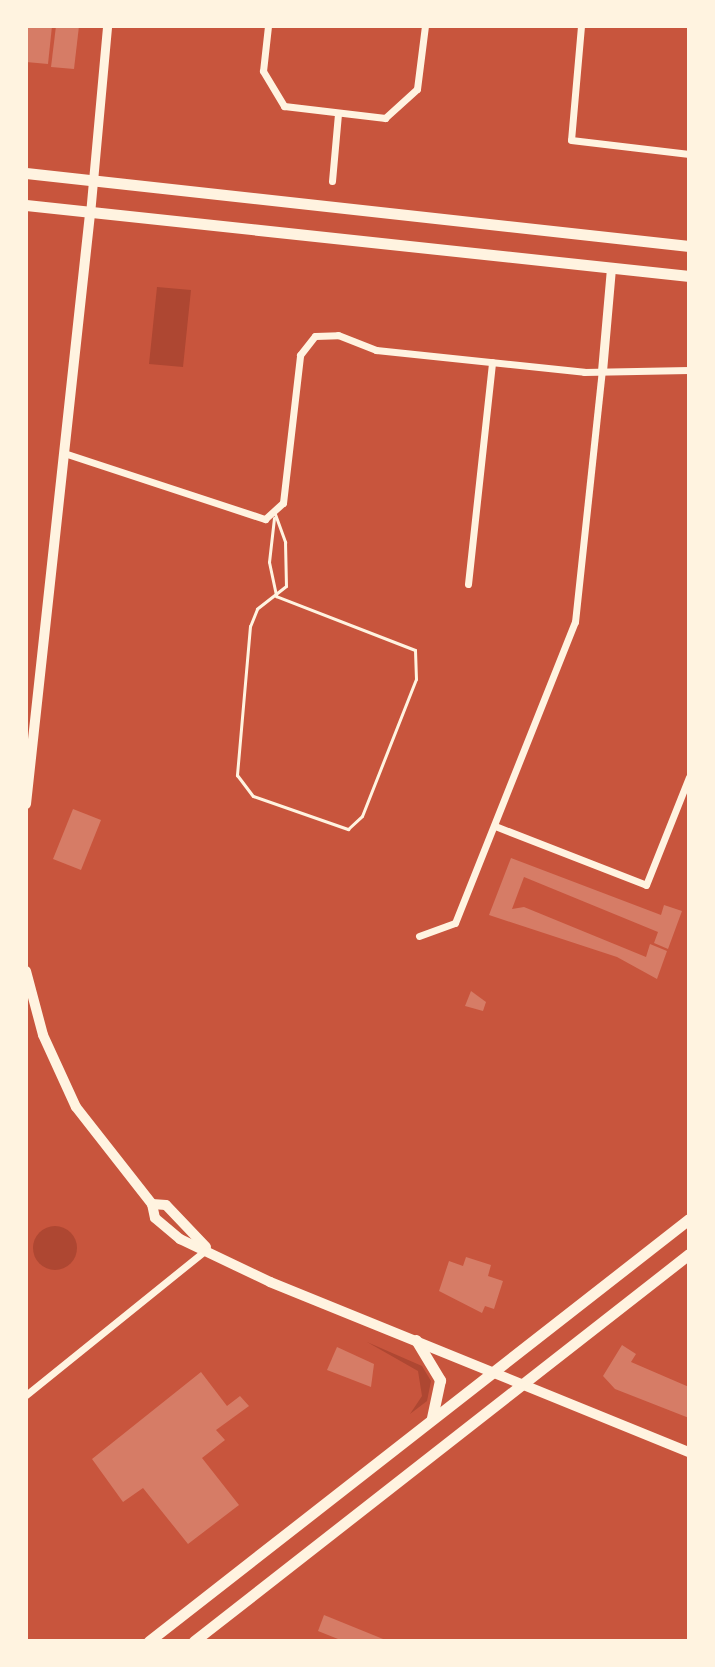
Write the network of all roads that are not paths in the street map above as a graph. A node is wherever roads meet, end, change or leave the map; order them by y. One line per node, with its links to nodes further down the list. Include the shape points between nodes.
1 (107, 26): 9 (street)
2 (268, 26): 5 (street, via 263,71 284,106)
3 (425, 26): 5 (street, via 417,89 385,118)
4 (581, 26): 6 (street, via 571,140)
5 (338, 114): 8 (street)
6 (689, 154)
7 (26, 173): 9 (main road)
8 (332, 181)
9 (94, 182): 11 (street); 12 (main road)
10 (26, 205): 11 (main road)
11 (90, 214): 13 (main road); 18 (main road)
12 (689, 246)
13 (611, 268): 14 (main road); 17 (street)
14 (689, 276)
15 (492, 362): 17 (street); 19 (street, via 376,350 330,334 307,342 285,495); 20 (street)
16 (689, 370): 17 (street)
17 (602, 371): 24 (street, via 575,622)
18 (64, 453): 19 (street, via 256,519); 23 (main road)
19 (275, 514): 21 (lane, via 269,562); 21 (lane, via 285,542 286,586)
20 (468, 584)
21 (276, 596): 21 (lane, via 415,650 416,679 362,816 348,829 253,796 237,775 250,626 257,609)
22 (689, 777): 24 (street, via 646,885)
23 (26, 804)
24 (495, 826): 25 (street, via 455,923)
25 (419, 936)
26 (26, 971): 27 (main road, via 70,1096 107,1154)
27 (152, 1204): 29 (main road, via 166,1205); 29 (main road, via 155,1218 180,1239)
28 (689, 1219): 32 (main road)
29 (207, 1248): 31 (main road, via 270,1282); 34 (street)
30 (689, 1254): 33 (main road)
31 (416, 1340): 32 (main road); 35 (main road, via 440,1380)
32 (495, 1371): 33 (main road); 35 (main road)
33 (523, 1384): 36 (main road); 38 (main road)
34 (26, 1395)
35 (432, 1418): 37 (main road)
36 (689, 1452)
37 (149, 1641)
38 (194, 1641)

